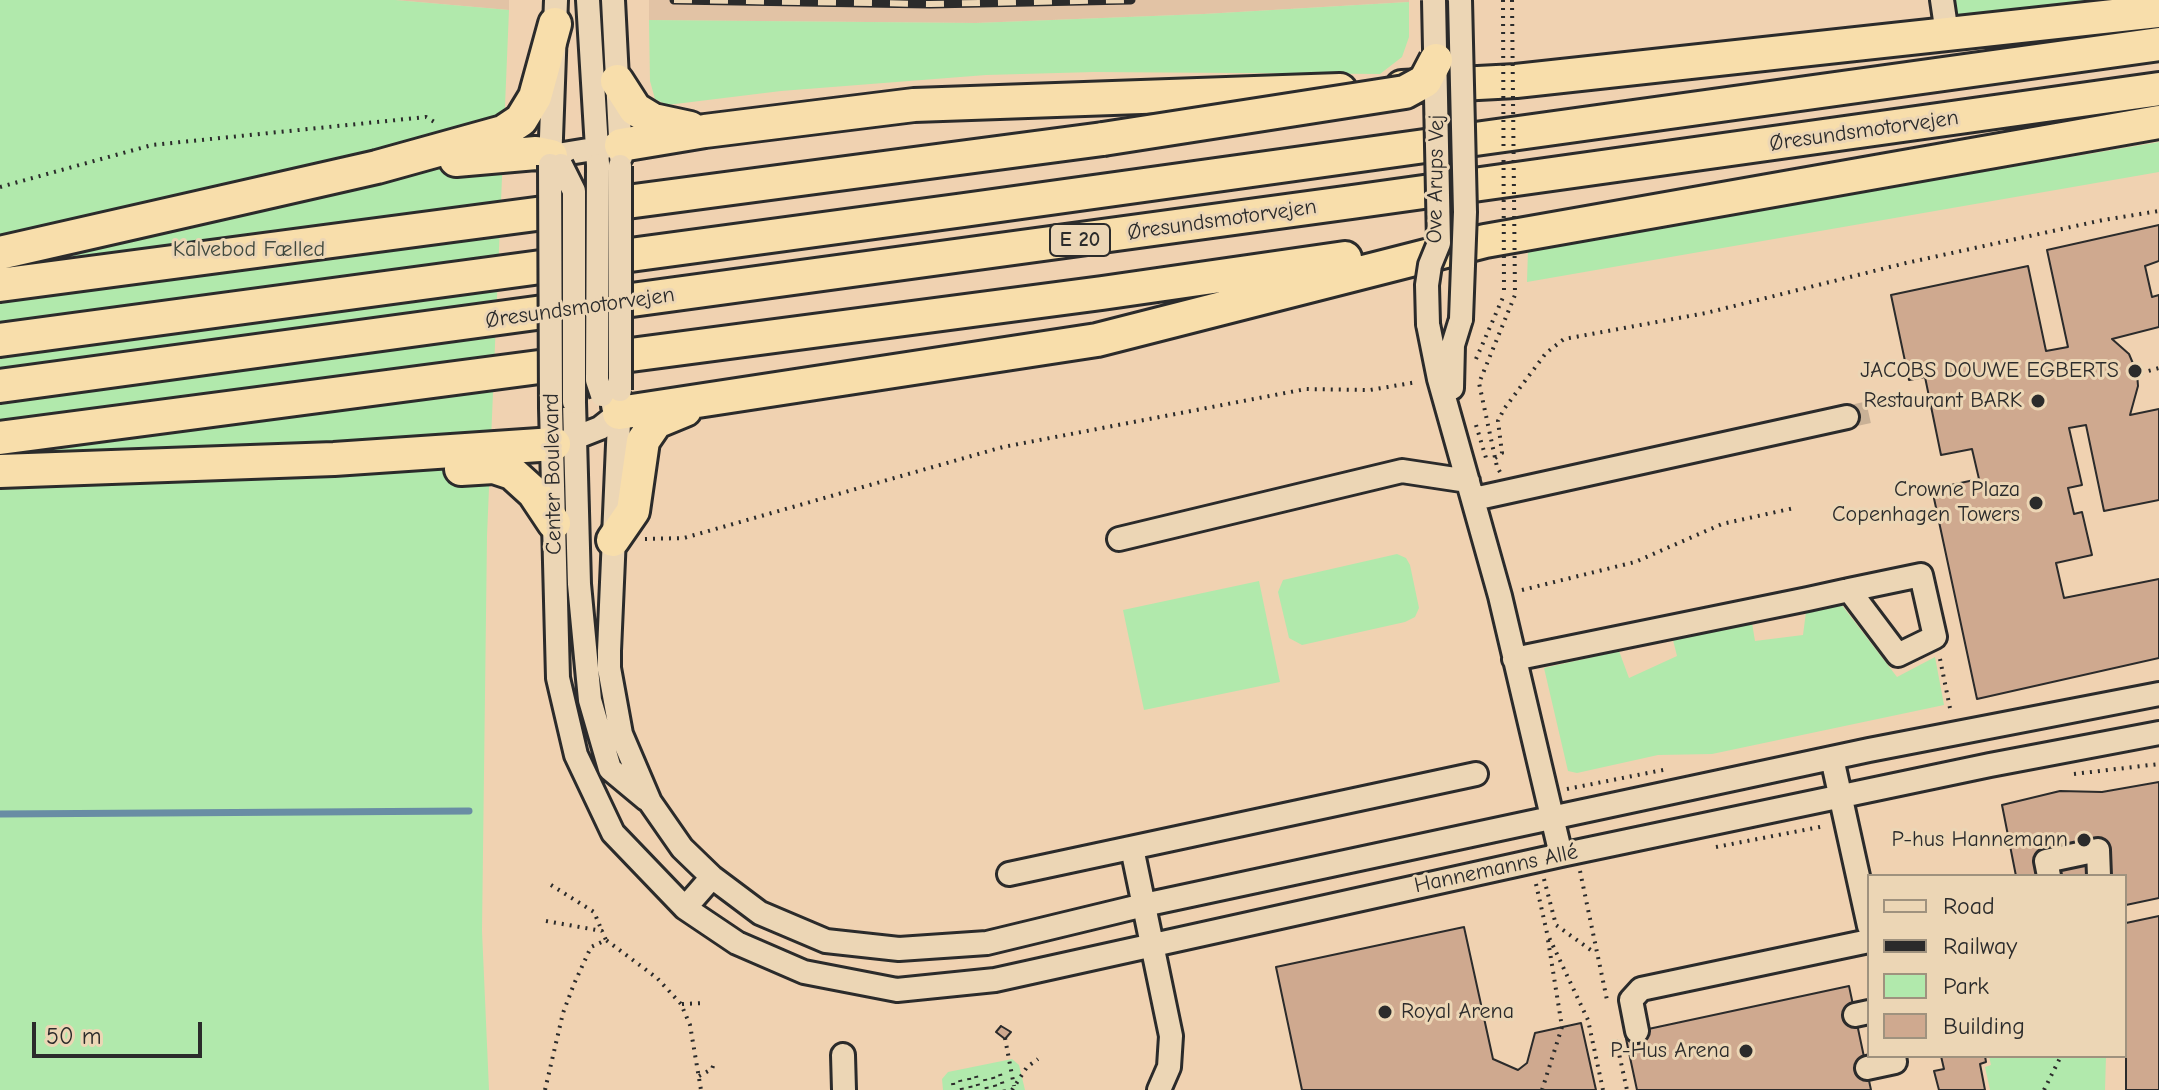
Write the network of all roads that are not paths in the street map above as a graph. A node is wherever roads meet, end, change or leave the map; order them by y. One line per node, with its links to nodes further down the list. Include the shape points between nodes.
1 (588, 0): 15 (street)
2 (613, 0): 11 (street)
3 (1434, 0): 10 (street, Ove Arups Vej, bridge)
4 (1460, 0): 18 (street, Ove Arups Vej, bridge)
5 (1942, 0): 8 (street)
6 (2159, 11): 8 (highway)
7 (556, 12): 16 (street, Center Boulevard); 17 (highway, via 535,97 521,120 503,132)
8 (1947, 34): 14 (highway, via 1516,81 914,105)
9 (2159, 44): 22 (highway, Øresundsmotorvejen / E 20)
10 (1436, 60): 19 (street, Ove Arups Vej, bridge); 21 (highway, bridge, via 1425,81 1405,92 1103,139)
11 (617, 81): 14 (highway, via 644,115); 15 (street)
12 (2159, 89): 23 (highway, Øresundsmotorvejen / E 20)
13 (2159, 122): 24 (highway, via 1485,241 1097,340)
14 (705, 131): 15 (highway)
15 (609, 156): 16 (street); 25 (street, bridge)
16 (554, 162): 17 (highway, via 536,153); 28 (street, Center Boulevard, bridge, via 551,408); 28 (street, bridge, via 574,191 574,402)
17 (377, 167): 20 (highway)
18 (1465, 212): 19 (highway, bridge); 29 (street, Ove Arups Vej, bridge, via 1461,319 1451,368)
19 (1439, 243): 27 (highway, via 1102,293); 29 (street, Ove Arups Vej, bridge, via 1427,285 1428,324)
20 (0, 253)
21 (0, 285)
22 (0, 340)
23 (0, 386)
24 (745, 395): 25 (highway); 35 (highway, via 678,411 656,422 643,441 633,511)
25 (614, 399): 28 (street, via 600,428); 35 (street)
26 (1847, 417): 32 (street, via 1509,491)
27 (0, 438)
28 (565, 441): 30 (highway); 33 (street, Center Boulevard); 43 (street, via 590,700 610,769)
29 (1460, 449): 32 (street, Ove Arups Vej)
30 (156, 467): 31 (highway); 33 (highway, via 262,482 494,467 512,473 534,493)
31 (0, 471)
32 (1471, 490): 34 (street, via 1402,471); 37 (street, Ove Arups Vej)
33 (554, 523): 52 (street, Center Boulevard, via 558,678 576,755 613,833)
34 (1119, 539)
35 (613, 540): 43 (street, via 609,668 621,734)
36 (1849, 590): 36 (street, via 1898,655 1935,637 1921,575); 37 (street)
37 (1514, 659): 44 (street, Ove Arups Vej)
38 (2159, 694): 40 (street, Hannemanns Allé)
39 (2159, 733): 42 (street, Hannemanns Allé)
40 (1832, 758): 42 (street); 44 (street, Hannemanns Allé)
41 (1476, 774): 45 (street)
42 (1841, 797): 46 (street, Hannemanns Allé); 53 (street)
43 (650, 802): 50 (street, via 682,848)
44 (1552, 818): 46 (street, Ove Arups Vej); 51 (street, Hannemanns Allé)
45 (1132, 848): 47 (street); 51 (street)
46 (1569, 864): 55 (street, Hannemanns Allé)
47 (1009, 874)
48 (2049, 874): 49 (street, via 2046,861 2098,850)
49 (2099, 874)
50 (712, 877): 51 (street, Hannemanns Allé, via 760,913 826,941 899,949 987,943); 52 (street)
51 (1144, 905): 55 (street)
52 (685, 908): 55 (street, Hannemanns Allé, via 737,943 804,972 897,990 995,980)
53 (1867, 917)
54 (1867, 941): 56 (street, via 1646,987 1631,1000)
55 (1152, 944): 61 (street, via 1172,1046)
56 (1637, 1031)
57 (843, 1055): 60 (street)
58 (1894, 1059): 59 (street)
59 (1867, 1068)
60 (844, 1090)
61 (1159, 1090)

